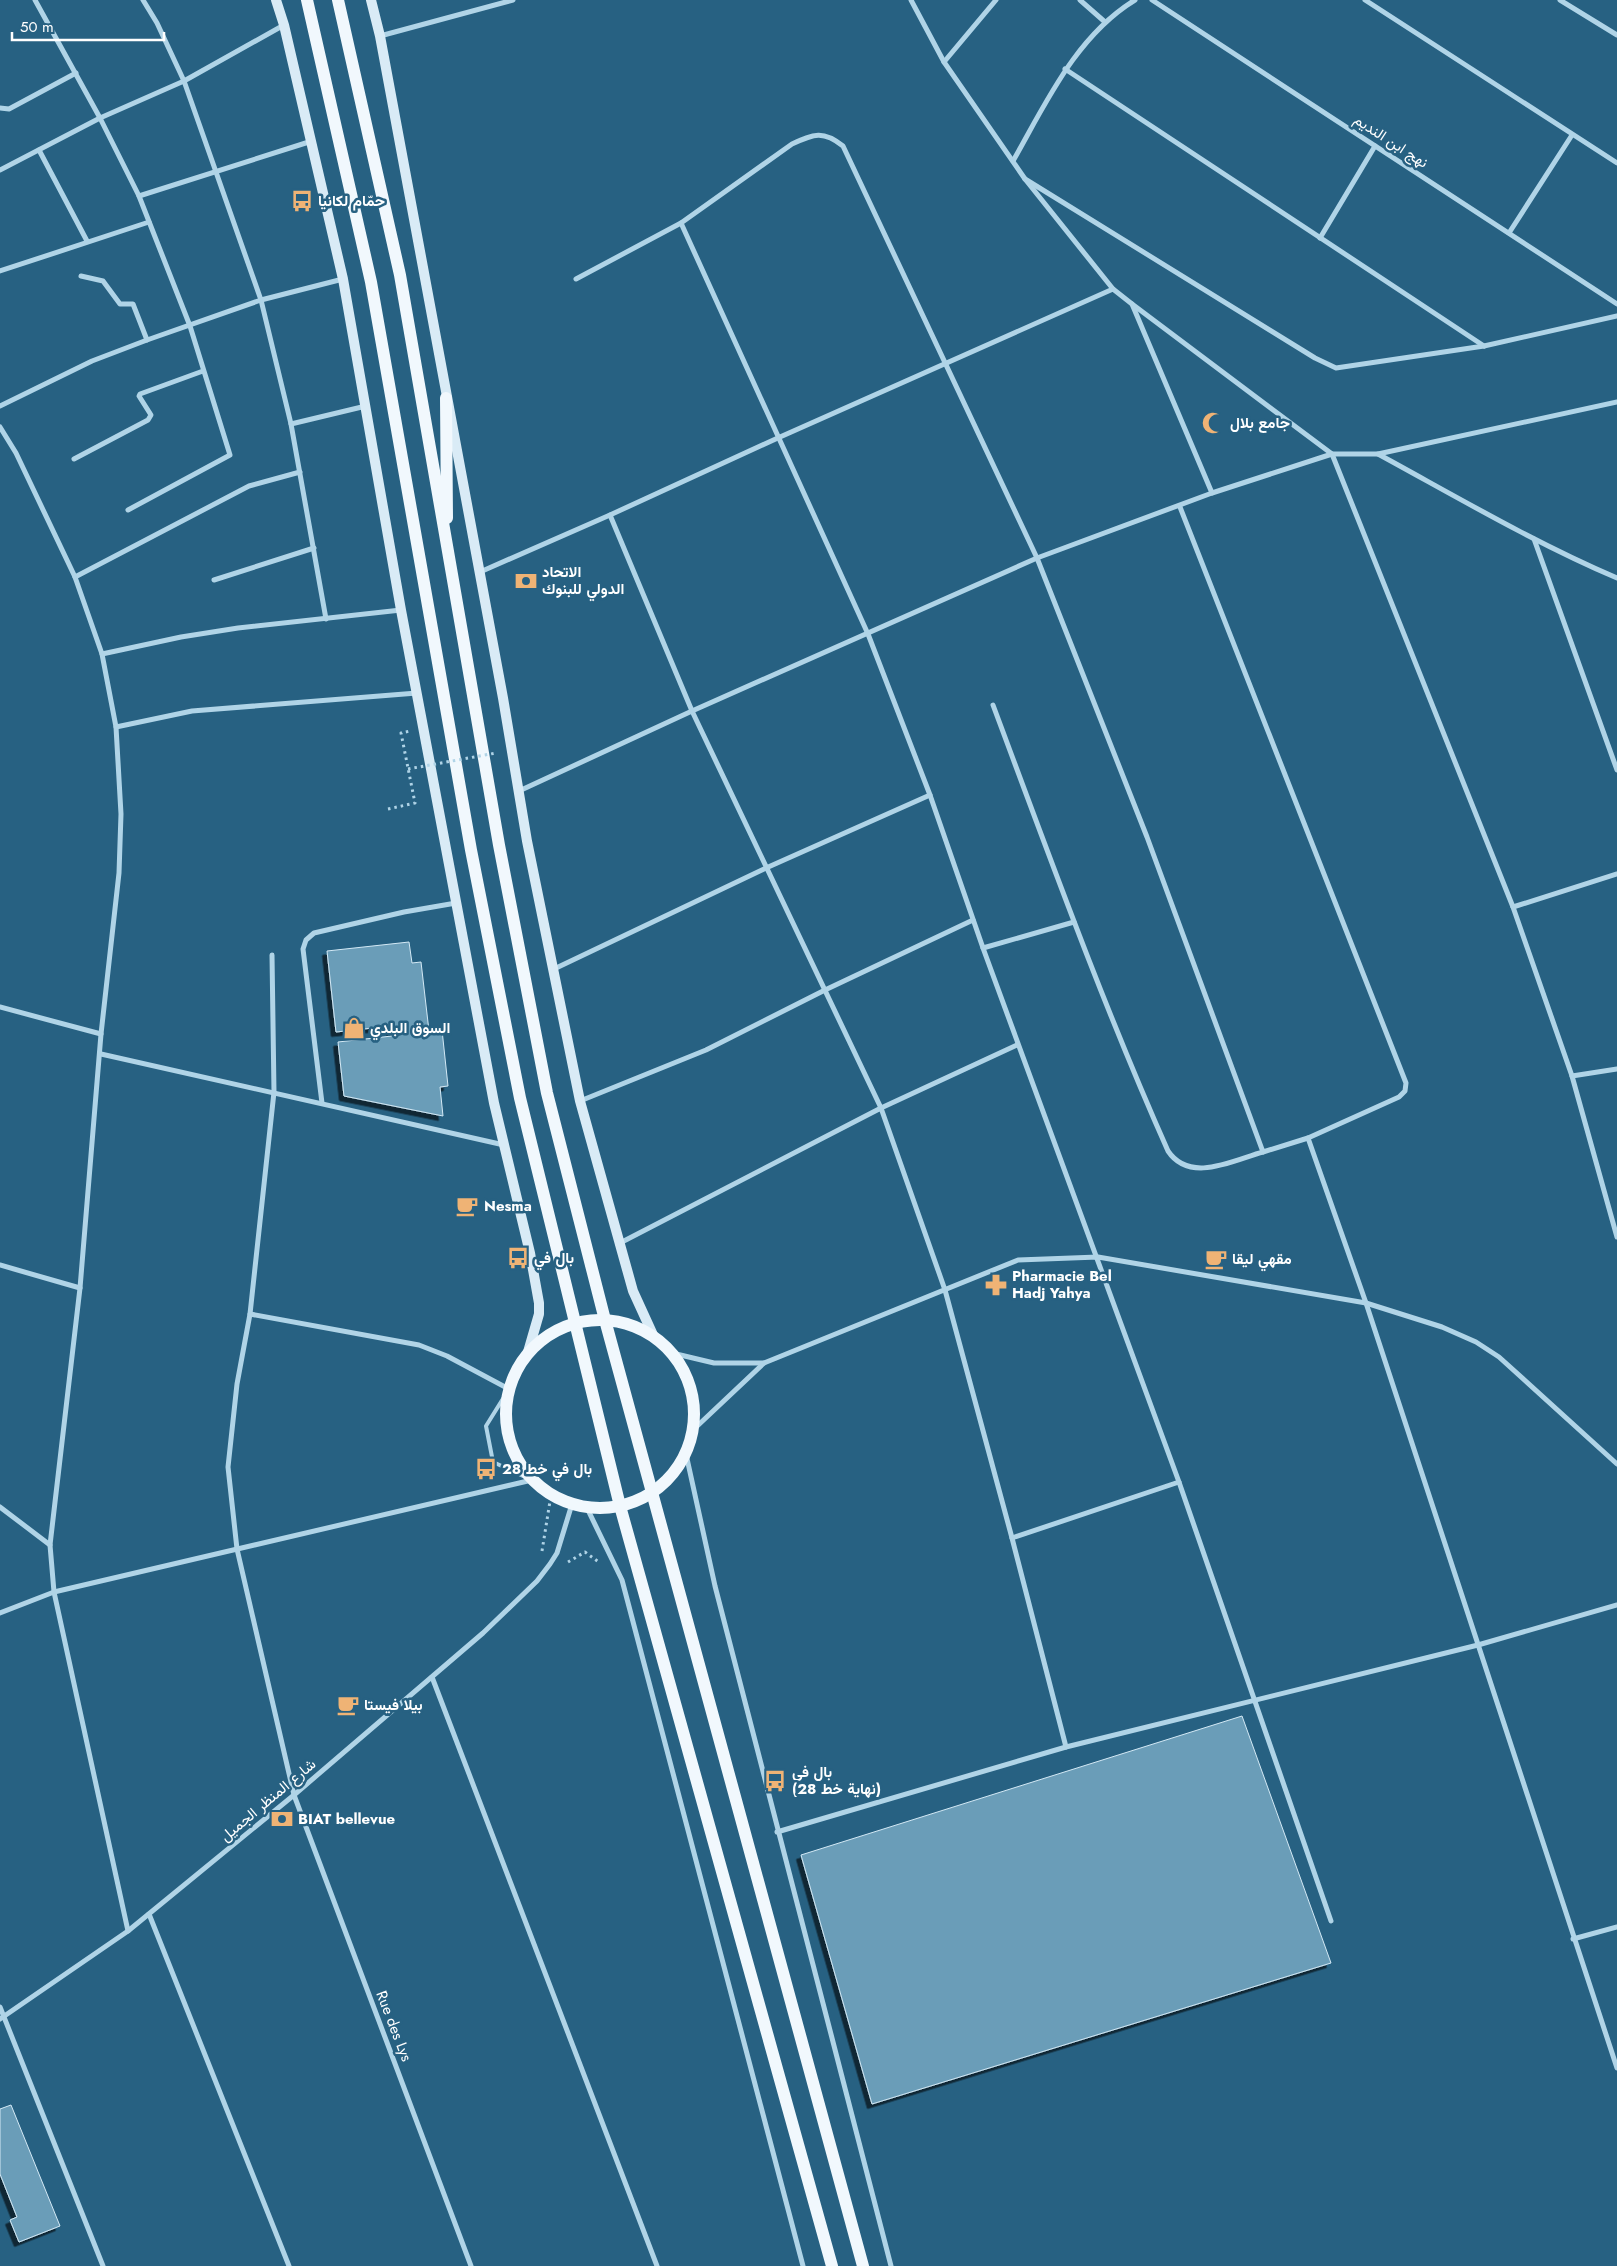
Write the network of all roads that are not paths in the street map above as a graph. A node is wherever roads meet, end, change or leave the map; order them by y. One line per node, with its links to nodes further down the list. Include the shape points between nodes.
1 (35, 0): 22 (street)
2 (143, 0): 23 (street)
3 (276, 0): 17 (main road)
4 (307, 0): 121 (main road, via 371,282 471,850 520,1098)
5 (338, 0): 72 (main road, via 400,275)
6 (371, 0): 19 (main road)
7 (513, 0): 15 (street)
8 (911, 0): 20 (street)
9 (996, 0): 20 (street)
10 (1080, 0): 16 (street)
11 (1135, 0): 16 (street)
12 (1152, 0): 28 (street, نهج ابن النديم)
13 (1365, 0): 26 (street)
14 (1560, 0): 18 (street)
15 (496, 3): 19 (street)
16 (1104, 22): 21 (street)
17 (284, 25): 23 (street); 27 (main road)
18 (1617, 35)
19 (380, 36): 55 (main road)
20 (944, 62): 30 (street)
21 (1065, 69): 30 (street); 39 (street)
22 (76, 73): 24 (street, via 9,109); 25 (street)
23 (184, 81): 25 (street); 33 (street)
24 (0, 108)
25 (100, 118): 29 (street); 35 (street)
26 (1572, 134): 31 (street); 38 (street)
27 (312, 141): 33 (street); 43 (main road)
28 (1375, 146): 38 (street, نهج ابن النديم); 39 (street)
29 (39, 150): 32 (street); 40 (street)
30 (1013, 161): 34 (street)
31 (1617, 163)
32 (0, 170)
33 (216, 171): 35 (street); 46 (street)
34 (1026, 179): 45 (street); 52 (street, via 1329,366 1344,368)
35 (139, 196): 36 (street)
36 (149, 222): 40 (street); 50 (street)
37 (681, 223): 44 (street); 53 (street, via 792,144 822,134 834,138 851,159); 61 (street)
38 (1509, 233): 48 (street, نهج ابن النديم)
39 (1320, 238): 52 (street)
40 (87, 242): 41 (street)
41 (0, 271)
42 (81, 276): 51 (street, via 103,282 120,304 133,304)
43 (343, 279): 46 (street); 58 (main road)
44 (576, 280)
45 (1112, 289): 47 (street); 53 (street)
46 (261, 300): 50 (street); 59 (street)
47 (1132, 304): 62 (street); 66 (street)
48 (1617, 304)
49 (1617, 316): 52 (street)
50 (190, 326): 51 (street); 54 (street)
51 (147, 340): 57 (street, via 92,361)
52 (1484, 346)
53 (947, 363): 61 (street); 73 (street)
54 (203, 371): 64 (street, via 140,394 150,415 148,420); 68 (street, via 230,455)
55 (446, 398): 72 (main road); 74 (main road)
56 (1617, 402): 63 (street)
57 (0, 406)
58 (366, 406): 59 (street); 78 (main road)
59 (291, 424): 65 (street)
60 (0, 427): 75 (street, via 16,453)
61 (780, 437): 69 (street); 80 (street)
62 (1332, 454): 63 (street); 66 (street); 92 (street)
63 (1378, 454): 70 (street)
64 (74, 459)
65 (300, 472): 71 (street); 75 (street, via 248,486)
66 (1212, 494): 67 (street)
67 (1180, 507): 73 (street); 109 (street, via 1406,1083 1405,1091 1399,1097)
68 (128, 510)
69 (610, 515): 74 (street); 84 (street)
70 (1534, 538): 76 (street); 86 (street)
71 (314, 548): 77 (street); 79 (street)
72 (448, 558): 120 (main road, via 547,1093)
73 (1037, 558): 80 (street); 111 (street, via 1147,837)
74 (479, 572): 87 (main road)
75 (75, 577): 81 (street)
76 (1617, 578)
77 (214, 580)
78 (401, 610): 79 (street); 82 (main road)
79 (326, 619): 81 (street, via 238,628)
80 (868, 634): 84 (street); 88 (street)
81 (102, 654): 85 (street)
82 (417, 693): 85 (street, via 192,710); 91 (main road)
83 (993, 705): 94 (street)
84 (692, 711): 87 (street); 89 (street)
85 (116, 727): 100 (street, via 119,874)
86 (1617, 770)
87 (519, 791): 97 (main road)
88 (930, 795): 89 (street); 93 (street)
89 (766, 868): 97 (street); 98 (street)
90 (1617, 874): 92 (street)
91 (457, 902): 107 (street, via 314,933 306,940 302,949); 110 (main road)
92 (1514, 907): 104 (street)
93 (972, 920): 95 (street); 98 (street)
94 (1074, 922): 95 (street); 111 (street, via 1131,1068 1174,1160 1190,1167 1209,1168)
95 (982, 948): 101 (street)
96 (272, 955): 105 (street, Rue des Lys)
97 (553, 969): 106 (main road)
98 (825, 990): 106 (street, via 706,1050); 108 (street)
99 (0, 1007): 100 (street)
100 (101, 1034): 102 (street)
101 (1017, 1045): 108 (street); 114 (street)
102 (101, 1054): 105 (street); 116 (street)
103 (1617, 1069): 104 (street)
104 (1572, 1076): 112 (street)
105 (274, 1092): 107 (street); 119 (street, Rue des Lys)
106 (580, 1101): 113 (main road)
107 (322, 1103): 110 (street)
108 (881, 1108): 113 (street); 117 (street)
109 (1308, 1138): 111 (street); 118 (street)
110 (504, 1145): 123 (main road, via 539,1303 537,1326)
111 (1263, 1152)
112 (1617, 1237)
113 (620, 1244): 122 (main road, via 633,1291)
114 (1098, 1257): 117 (street, via 1018,1260); 118 (street); 131 (street)
115 (0, 1265): 116 (street)
116 (80, 1288): 138 (street)
117 (945, 1290): 125 (street); 137 (street)
118 (1366, 1303): 129 (street, via 1442,1327 1476,1342 1499,1357); 143 (street)
119 (250, 1314): 126 (street, via 419,1345 447,1356); 139 (street, Rue des Lys, via 237,1384 228,1466)
120 (605, 1320): 121 (main road); 122 (main road, via 631,1325); 132 (main road)
121 (575, 1323): 123 (main road, via 549,1334); 134 (main road)
122 (654, 1337): 124 (main road)
123 (528, 1352): 126 (main road)
124 (672, 1352): 125 (street, via 714,1363); 127 (main road, via 686,1376 694,1402)
125 (764, 1364): 127 (street)
126 (508, 1389): 130 (main road, via 506,1422 514,1453); 130 (lane, via 486,1426 494,1462)
127 (694, 1430): 128 (main road)
128 (686, 1454): 132 (main road, via 672,1476); 148 (street, via 714,1586)
129 (1617, 1464)
130 (532, 1480): 133 (main road, via 551,1495); 139 (street)
131 (1179, 1482): 137 (street); 145 (street)
132 (653, 1492): 134 (main road); 163 (main road)
133 (572, 1504): 136 (main road); 144 (street, شارع المنظر الجميل, via 556,1554 537,1581 484,1633)
134 (620, 1506): 136 (main road); 162 (main road)
135 (0, 1507): 138 (street)
136 (587, 1508): 161 (street, via 622,1580)
137 (1012, 1538): 146 (street)
138 (50, 1545): 140 (street)
139 (237, 1549): 140 (street); 147 (street, Rue des Lys)
140 (54, 1592): 142 (street); 152 (street)
141 (1617, 1605): 143 (street)
142 (0, 1614)
143 (1478, 1645): 145 (street); 153 (street)
144 (432, 1677): 147 (street, شارع المنظر الجميل); 160 (street)
145 (1256, 1702): 146 (street); 150 (street)
146 (1066, 1747): 148 (street)
147 (294, 1795): 149 (street, شارع المنظر الجميل); 159 (street, Rue des Lys)
148 (777, 1832): 164 (street)
149 (149, 1914): 152 (street, شارع المنظر الجميل); 158 (street)
150 (1331, 1921)
151 (1617, 1927): 153 (street)
152 (128, 1931): 155 (street, شارع المنظر الجميل)
153 (1573, 1939): 156 (street)
154 (0, 2007): 155 (street)
155 (2, 2018): 157 (street)
156 (1617, 2068)
157 (102, 2266)
158 (288, 2266)
159 (471, 2266)
160 (657, 2266)
161 (803, 2266)
162 (832, 2266)
163 (863, 2266)
164 (891, 2266)

